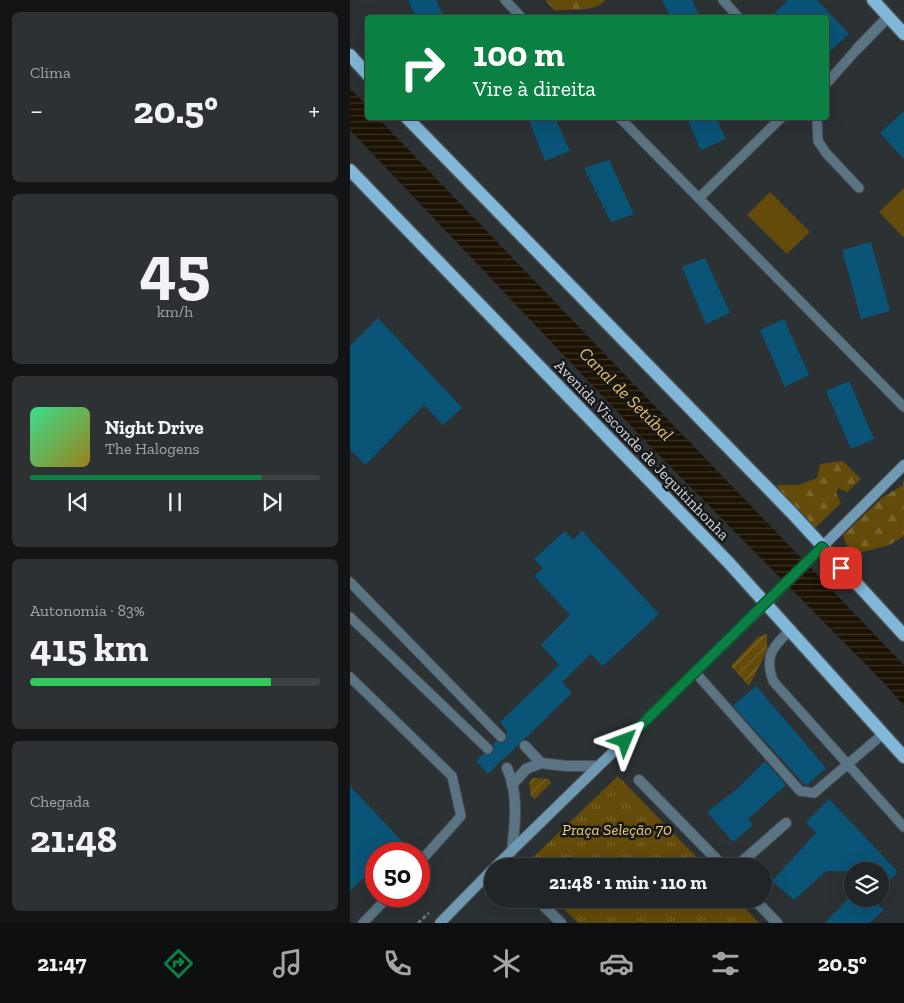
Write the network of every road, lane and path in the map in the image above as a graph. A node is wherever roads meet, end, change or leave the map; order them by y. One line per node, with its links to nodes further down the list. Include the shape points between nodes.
1 (505, 0): 4 (lane)
2 (723, 0): 5 (lane)
3 (872, 0): 6 (main road)
4 (519, 15)
5 (736, 15)
6 (888, 17): 7 (main road); 8 (street)
7 (904, 34)
8 (857, 49): 11 (lane)
9 (350, 55): 10 (main road)
10 (365, 72)
11 (829, 81)
12 (409, 120): 21 (main road)
13 (622, 120): 18 (lane)
14 (780, 120): 18 (lane)
15 (817, 120): 17 (lane, via 818,141)
16 (350, 170): 23 (main road, Avenida Visconde de Jequitinhonha)
17 (860, 188)
18 (700, 198): 19 (lane)
19 (904, 407)
20 (904, 465): 21 (main road)
21 (822, 547): 23 (main road); 26 (main road)
22 (350, 582): 30 (lane)
23 (766, 603): 25 (main road, Avenida Visconde de Jequitinhonha); 27 (main road)
24 (350, 617): 32 (lane)
25 (791, 629): 29 (main road, Avenida Visconde de Jequitinhonha); 35 (lane, via 771,653 769,667 773,681)
26 (904, 635)
27 (695, 672): 35 (lane, via 800,791 814,793); 36 (main road)
28 (350, 677): 42 (lane, via 452,776 460,816)
29 (883, 734): 33 (main road, Avenida Visconde de Jequitinhonha); 35 (lane)
30 (501, 737)
31 (525, 746): 34 (street)
32 (488, 749)
33 (904, 757)
34 (541, 763): 36 (street); 39 (street, via 526,769)
35 (847, 765): 41 (lane)
36 (598, 766): 43 (main road)
37 (507, 768): 39 (street)
38 (639, 780): 45 (street)
39 (512, 785): 43 (street, via 516,815)
40 (786, 822): 46 (street)
41 (904, 827)
42 (430, 850)
43 (512, 850): 44 (main road)
44 (504, 858)
45 (715, 858)
46 (746, 858)
47 (484, 878): 51 (main road)
48 (378, 907): 52 (lane)
49 (546, 908): 53 (street)
50 (763, 908): 54 (street)
51 (441, 922)
52 (363, 923)
53 (561, 923)
54 (777, 923)

